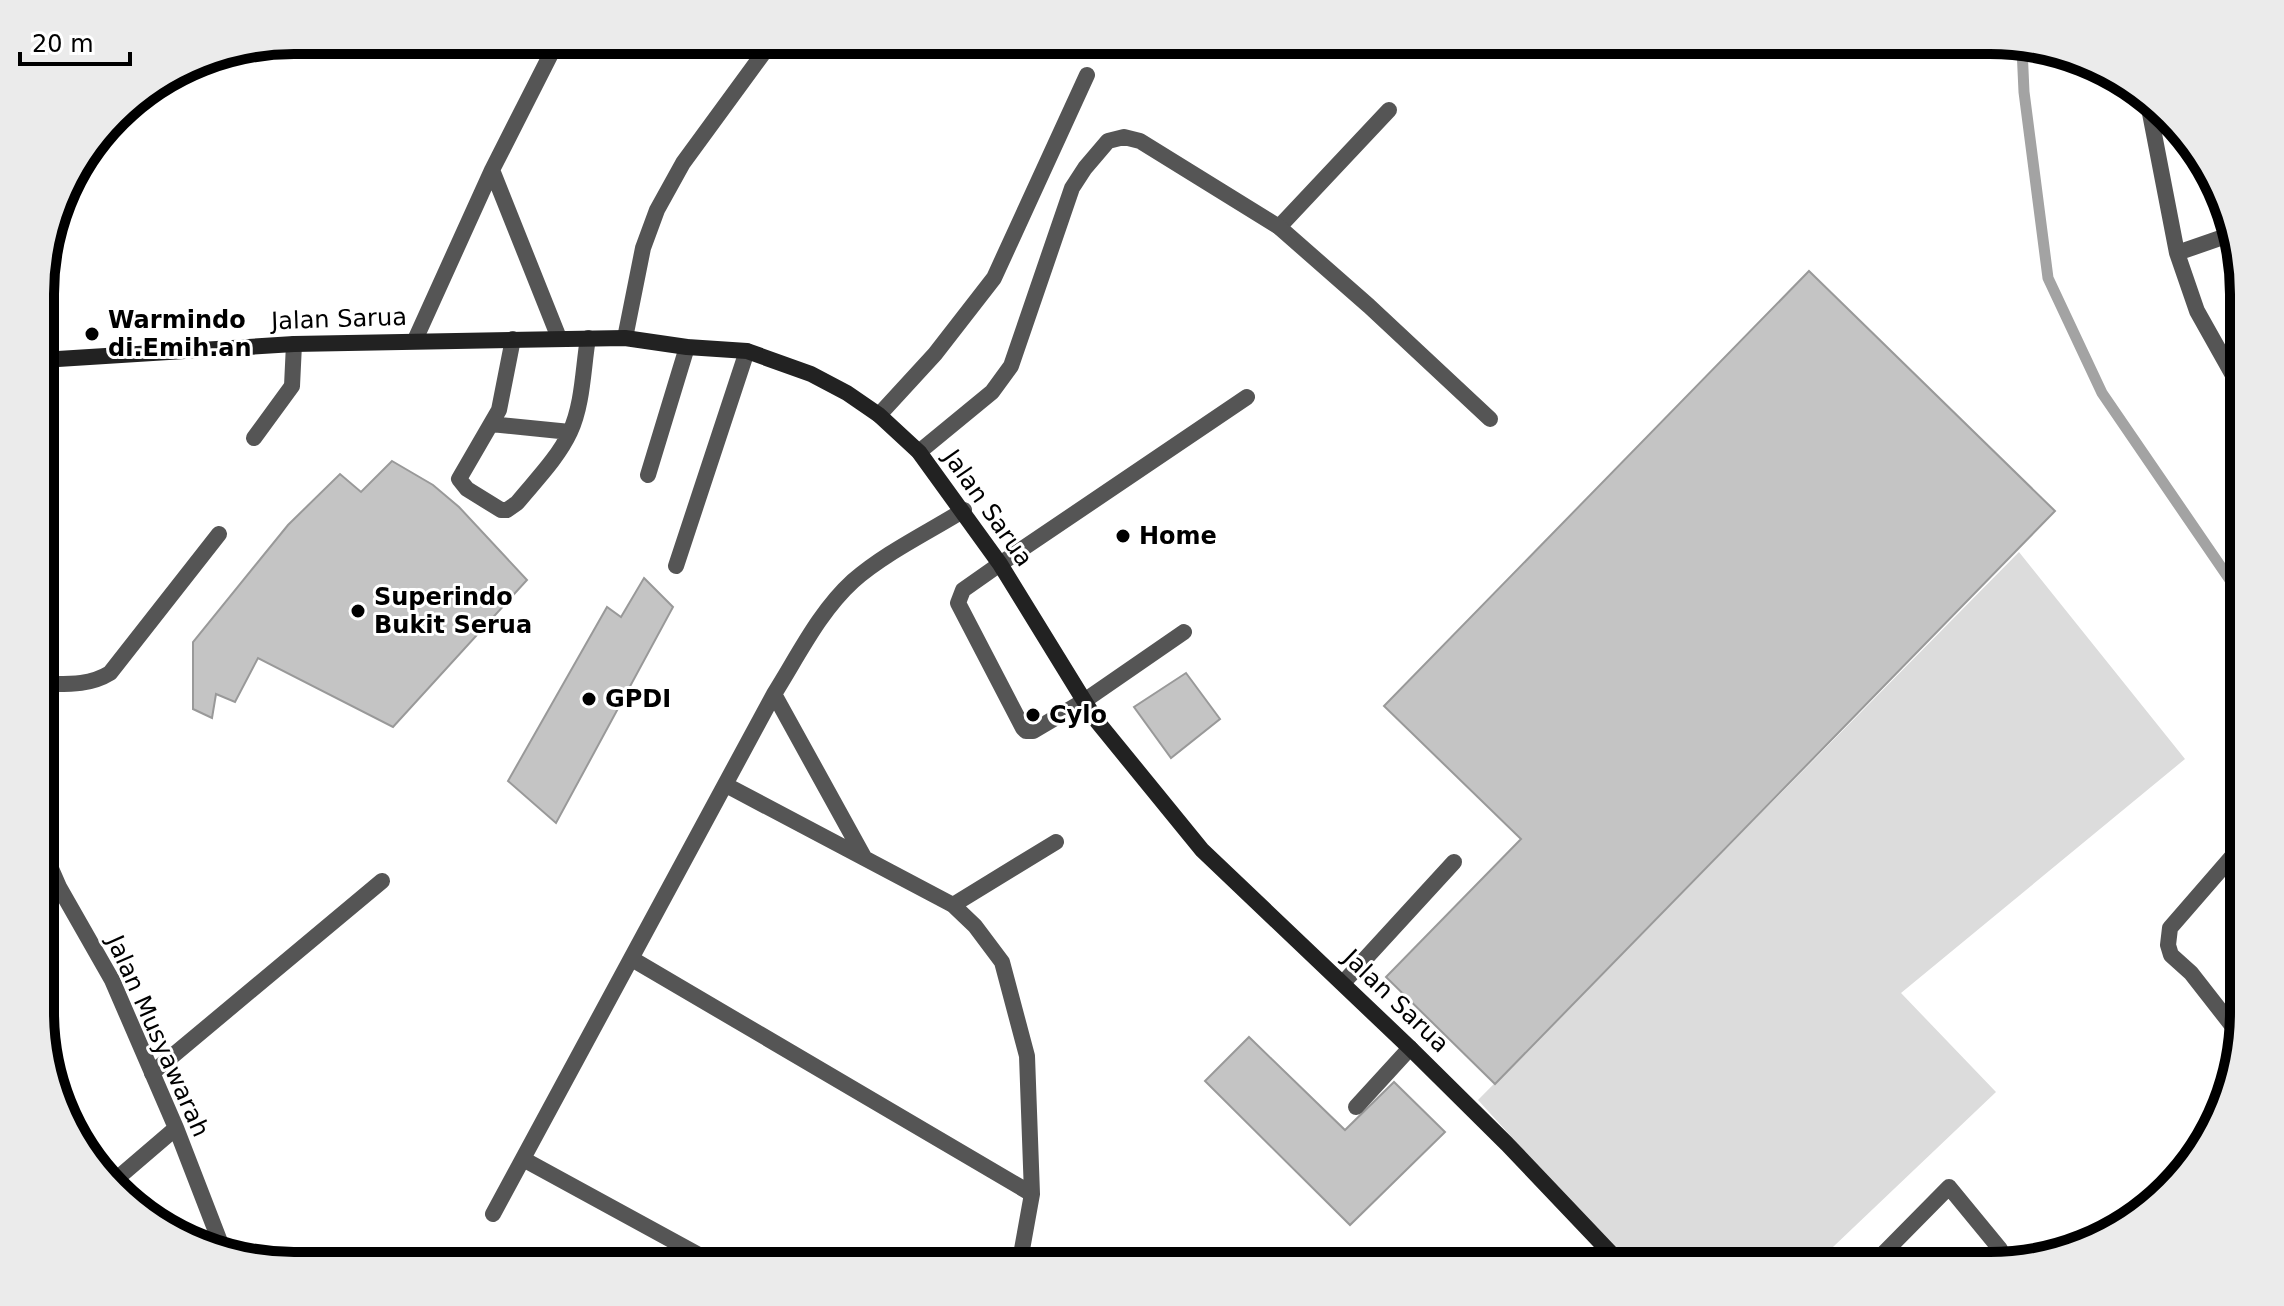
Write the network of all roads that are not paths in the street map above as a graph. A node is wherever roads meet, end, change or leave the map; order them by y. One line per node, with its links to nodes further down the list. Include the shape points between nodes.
1 (550, 55): 6 (street)
2 (762, 55): 12 (street, via 683,163 657,210 643,248)
3 (1087, 75): 21 (street, via 994,278)
4 (1389, 110): 7 (street)
5 (2151, 116): 9 (street)
6 (492, 170): 10 (street); 14 (street)
7 (1279, 227): 22 (street); 26 (street, via 1140,141 1108,141 1072,188 1011,366 992,392)
8 (2223, 237): 9 (street)
9 (2177, 253): 19 (street, via 2197,311)
10 (559, 338): 11 (main road, Jalan Sarua); 13 (main road, Jalan Sarua)
11 (588, 338): 12 (main road, Jalan Sarua); 24 (street)
12 (625, 338): 16 (main road, Jalan Sarua)
13 (513, 339): 14 (main road, Jalan Sarua); 23 (street, via 499,410)
14 (415, 340): 15 (main road, Jalan Sarua)
15 (294, 344): 18 (main road, Jalan Sarua); 25 (street, via 292,386)
16 (687, 347): 17 (main road, Jalan Sarua); 27 (street)
17 (747, 351): 21 (main road, Jalan Sarua, via 811,374); 31 (street)
18 (54, 359)
19 (2229, 368)
20 (1247, 397): 30 (street)
21 (879, 415): 26 (main road, Jalan Sarua)
22 (1490, 419)
23 (491, 424): 24 (street); 24 (street, via 459,479 501,510 517,503)
24 (570, 432)
25 (254, 438)
26 (919, 452): 28 (main road, Jalan Sarua)
27 (648, 475)
28 (964, 510): 30 (main road, Jalan Sarua); 34 (street, via 851,583 824,614)
29 (219, 534): 33 (street, via 110,673 86,683)
30 (1000, 564): 35 (main road, Jalan Sarua); 35 (street, via 963,590 958,603 1023,728 1033,731)
31 (676, 566)
32 (1184, 632): 35 (street)
33 (54, 684)
34 (774, 694): 36 (street); 38 (street)
35 (1084, 701): 45 (main road, Jalan Sarua, via 1202,850)
36 (726, 785): 38 (street); 44 (street)
37 (1056, 842): 43 (street)
38 (864, 859): 43 (street)
39 (2229, 860): 46 (street, via 2170,928 2168,945)
40 (1454, 862): 45 (street)
41 (54, 876): 48 (street, Jalan Musyawarah, via 112,980)
42 (382, 881): 48 (street)
43 (953, 905): 53 (street, via 1002,962 1024,1042)
44 (632, 959): 51 (street); 53 (street)
45 (1343, 983): 47 (main road, Jalan Sarua)
46 (2229, 1022)
47 (1410, 1048): 49 (street); 57 (main road, Jalan Sarua)
48 (152, 1073): 50 (street, Jalan Musyawarah)
49 (1356, 1107)
50 (176, 1128): 52 (street); 55 (street, Jalan Musyawarah)
51 (523, 1159): 54 (street); 59 (street)
52 (119, 1176)
53 (1032, 1194): 60 (street)
54 (493, 1214)
55 (219, 1240)
56 (2000, 1249): 58 (street, via 1949,1187)
57 (1610, 1251)
58 (1886, 1251)
59 (693, 1252)
60 (1022, 1252)

